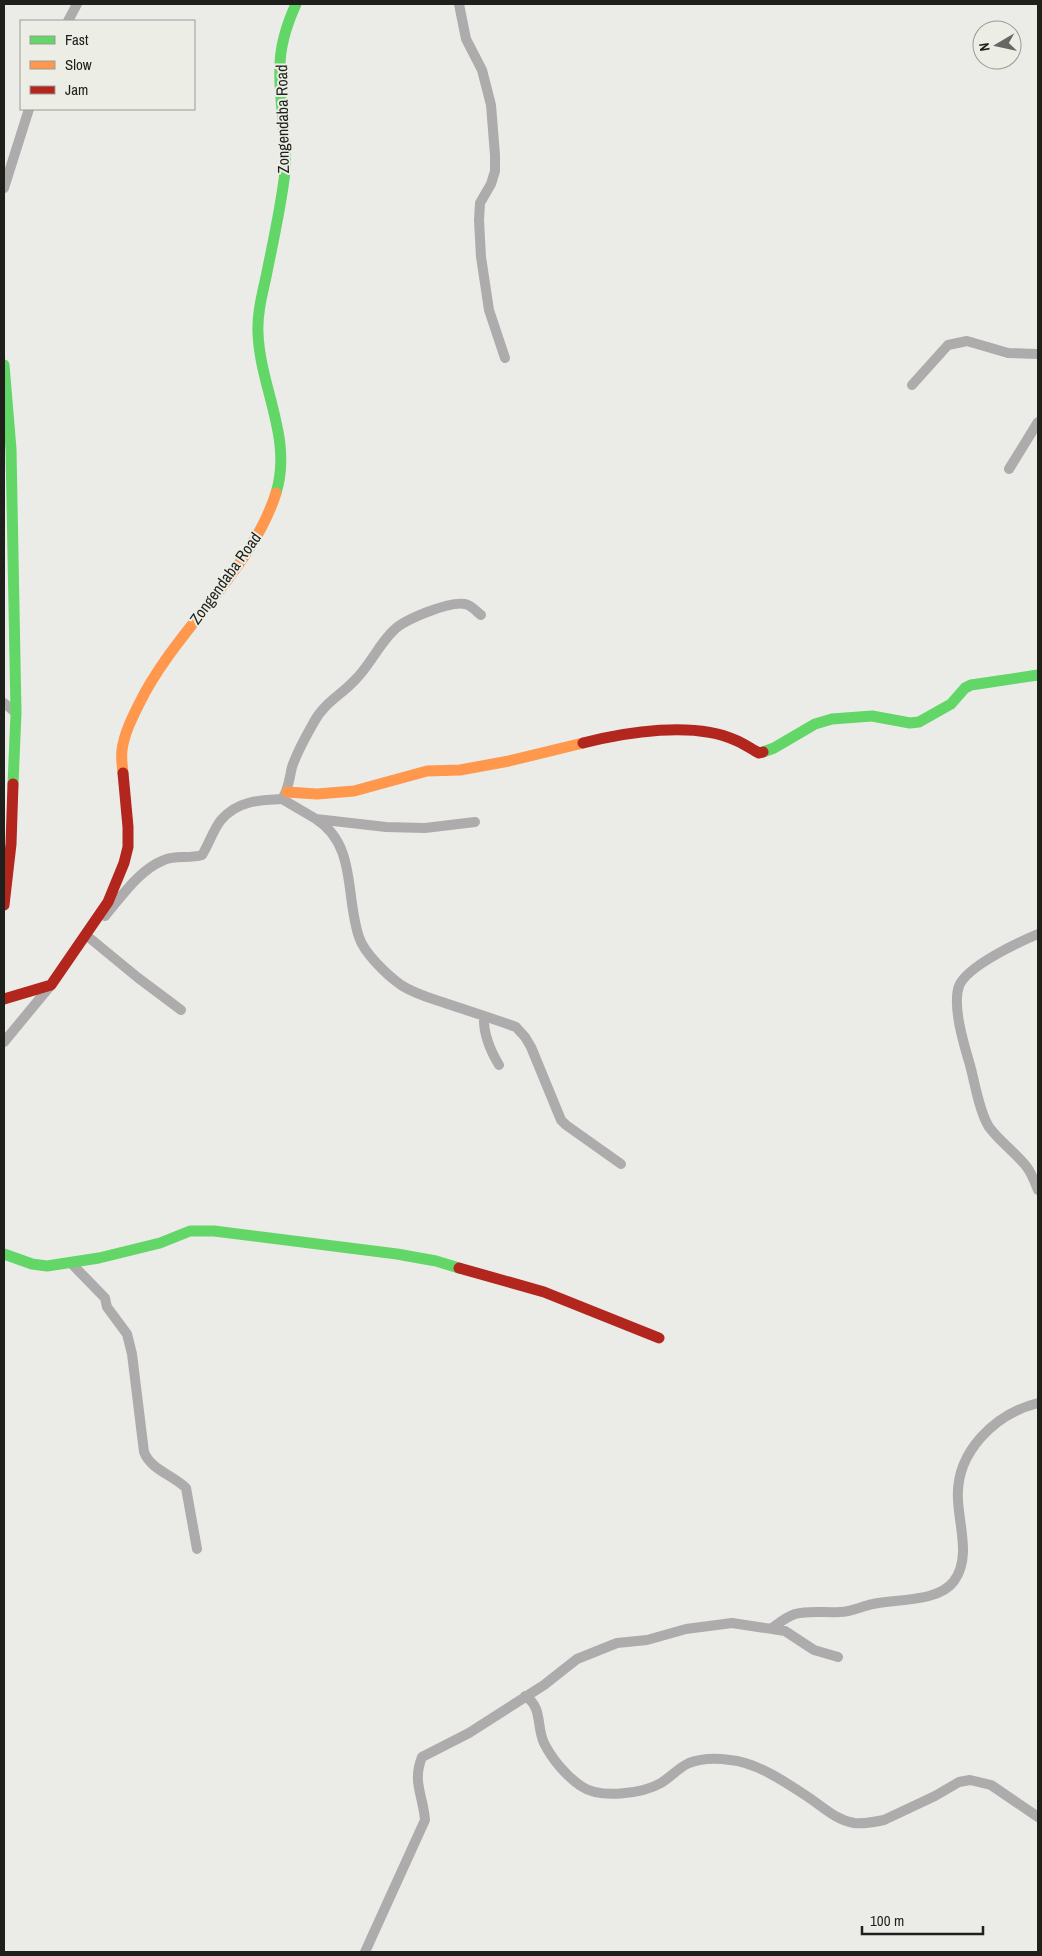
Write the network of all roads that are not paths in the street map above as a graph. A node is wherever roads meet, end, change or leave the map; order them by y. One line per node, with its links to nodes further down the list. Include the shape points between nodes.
1 (76, 4): 4 (street)
2 (296, 4): 23 (main road, Zongendaba Road, via 286,26 281,51 285,170 259,311 258,335 282,442 278,486 257,537 168,656 140,702 121,746 128,847 108,902)
3 (459, 4): 8 (street, via 466,39 482,70 491,105 494,171 492,184 480,203 481,257 489,310)
4 (68, 20)
5 (29, 110): 6 (street)
6 (4, 188)
7 (1038, 354): 10 (street, via 1008,353 961,341 948,345)
8 (505, 358)
9 (4, 364): 15 (main road, via 11,449)
10 (912, 385)
11 (1038, 422): 12 (street)
12 (1009, 469)
13 (481, 614): 19 (street, via 469,605 457,604 416,617 395,628 366,668 314,720 293,766)
14 (1038, 675): 19 (main road, via 971,685 951,704 915,723 872,716 824,721 759,753 734,739 711,733 679,729 614,734 510,760 460,770 427,771 354,790)
15 (16, 690): 16 (street); 18 (main road)
16 (4, 692)
17 (4, 703): 18 (street)
18 (16, 714): 22 (main road, via 11,844)
19 (284, 796): 20 (street); 23 (street, via 236,807 221,821 202,854 192,858 164,859 144,872)
20 (316, 819): 21 (street, via 411,828); 29 (street, via 329,830 343,853 359,938 378,964 401,985 418,994)
21 (475, 822)
22 (4, 898)
23 (94, 924): 25 (main road, Zongendaba Road)
24 (1038, 934): 33 (street, via 1000,952 965,978 959,986 958,1005 965,1048 986,1120 1004,1144 1027,1166)
25 (86, 935): 26 (main road, Zongendaba Road); 28 (street)
26 (52, 985): 27 (main road); 30 (street)
27 (4, 999)
28 (181, 1010)
29 (484, 1016): 31 (street, via 490,1050); 32 (street, via 516,1027 531,1047 561,1120)
30 (4, 1042)
31 (499, 1065)
32 (621, 1164)
33 (1038, 1190)
34 (4, 1254): 35 (main road, via 32,1264)
35 (71, 1263): 36 (main road, via 160,1243 190,1231 214,1231 388,1253 436,1261 535,1289); 38 (street, via 105,1298 111,1312 125,1329 132,1354 144,1452 155,1467 186,1488)
36 (660, 1338)
37 (1038, 1403): 39 (street, via 1026,1406 986,1430 964,1464 958,1498 964,1544 960,1571 945,1591 841,1612 804,1612)
38 (197, 1550)
39 (772, 1628): 40 (street, via 784,1631 814,1650); 41 (street, via 718,1624 643,1641 617,1643 577,1659)
40 (838, 1657)
41 (525, 1696): 42 (street, via 536,1706 543,1739 556,1762 581,1786 591,1791 615,1794 637,1790 660,1783 689,1763 733,1760 772,1775 827,1811 854,1823 884,1820 959,1782 970,1780 991,1785); 43 (street, via 469,1733 422,1757 417,1769 417,1784 425,1820)
42 (1038, 1817)
43 (364, 1952)

